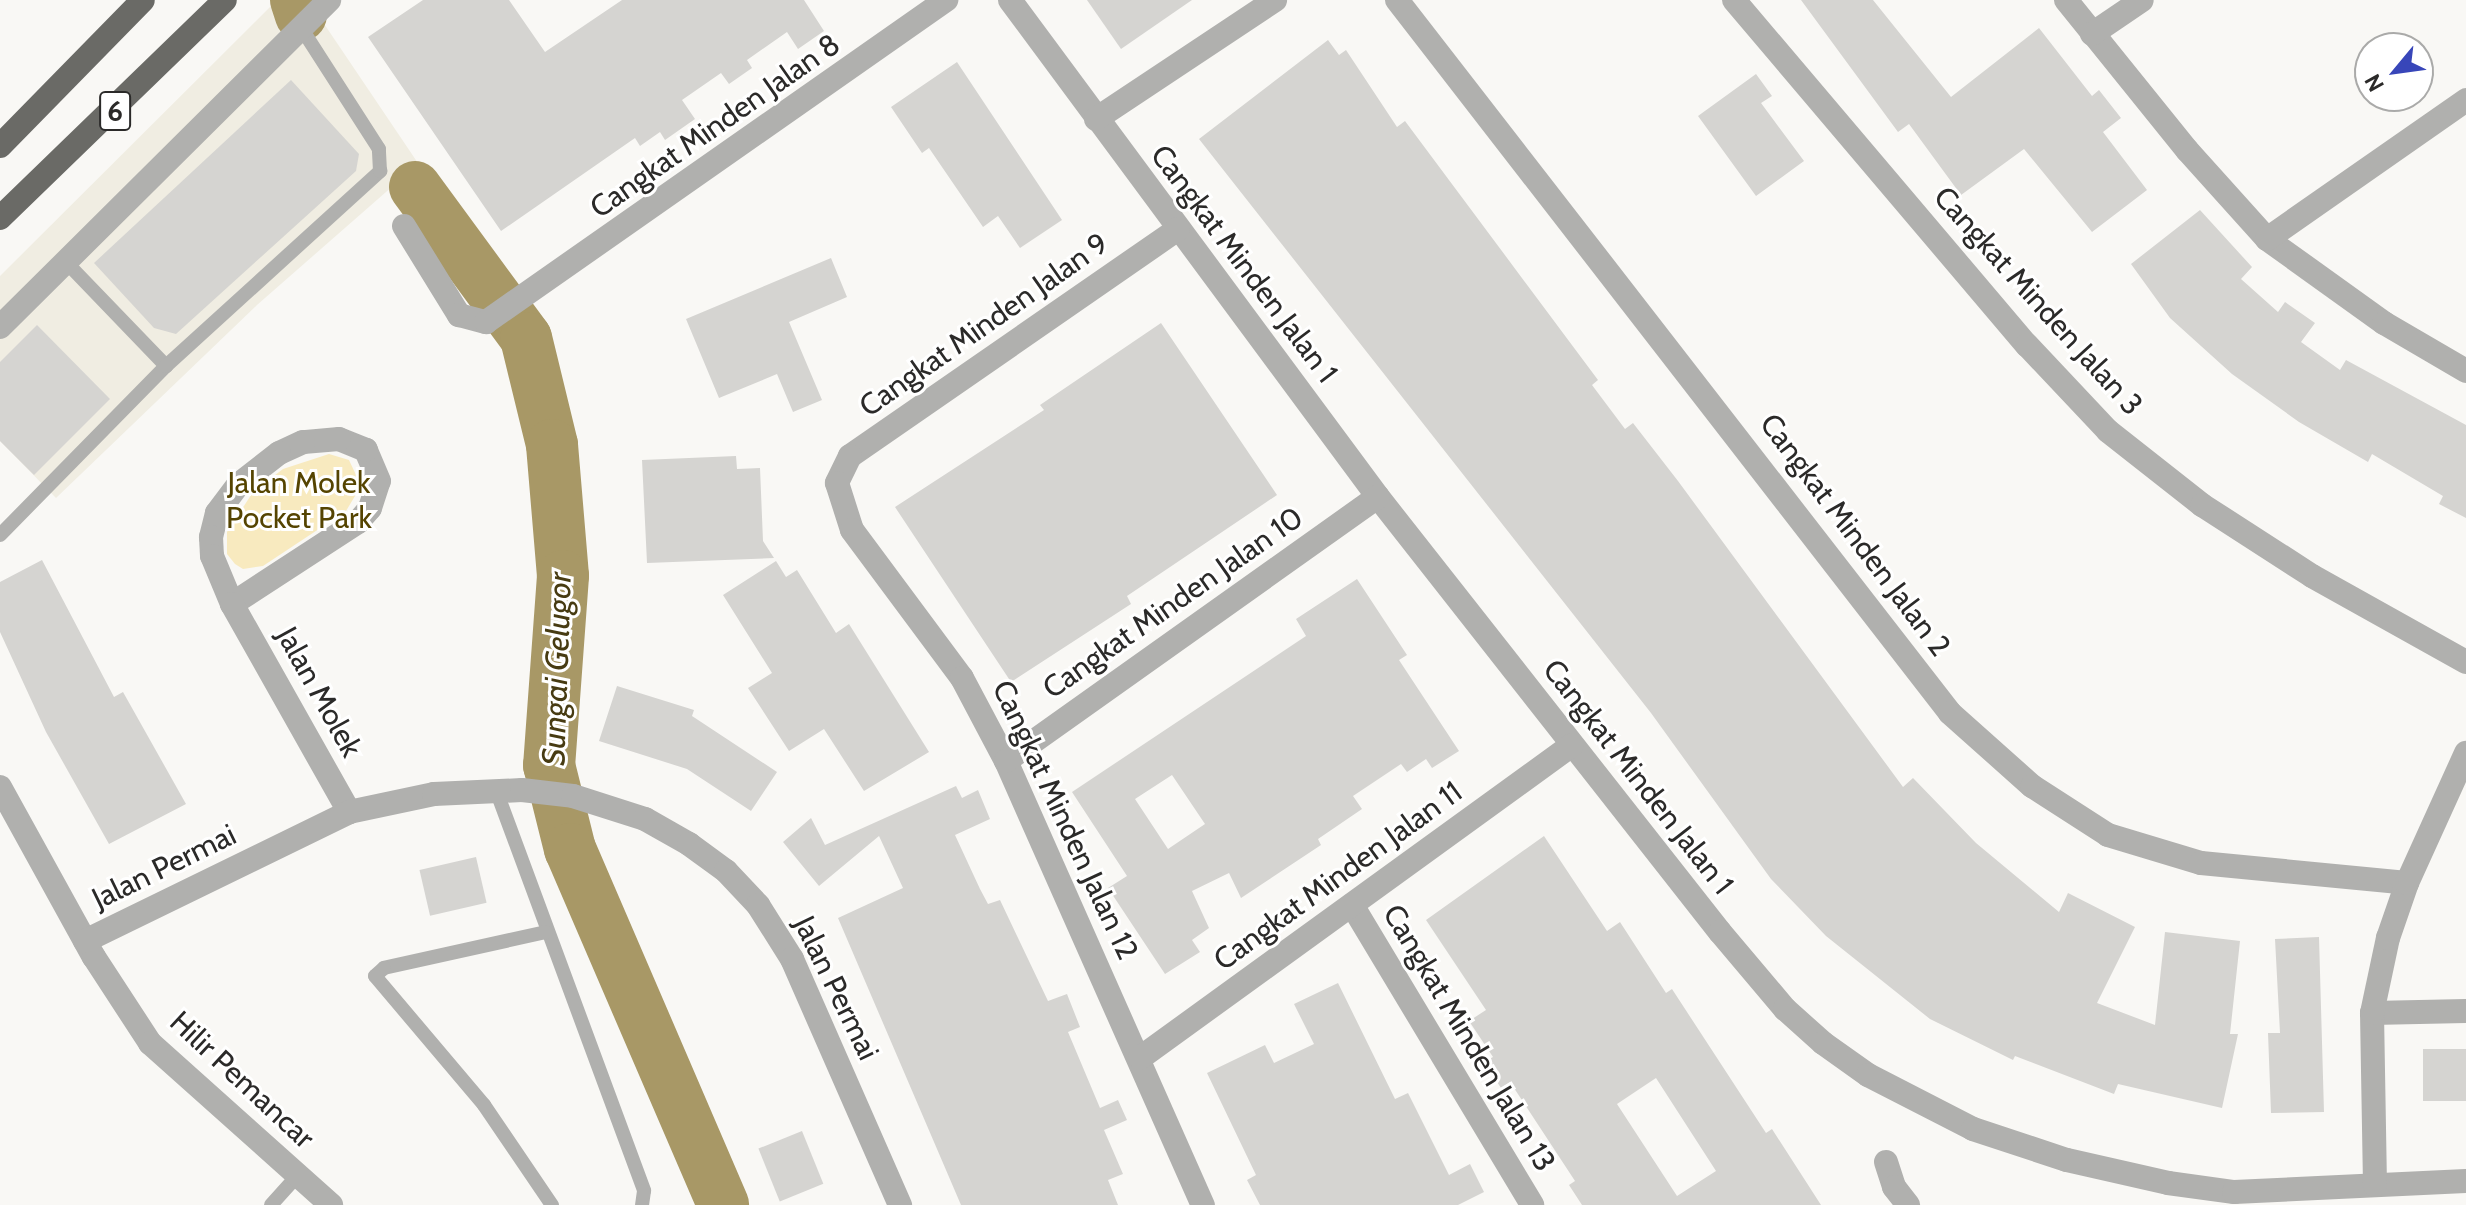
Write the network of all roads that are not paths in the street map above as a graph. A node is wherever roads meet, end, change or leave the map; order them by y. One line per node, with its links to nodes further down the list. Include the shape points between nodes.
1 (143, 0): 15 (highway, 6)
2 (225, 0): 16 (highway, 6)
3 (329, 0): 11 (street)
4 (946, 0): 17 (street, Cangkat Minden Jalan 8, via 559,276 486,322 459,315)
5 (1010, 0): 14 (street, Cangkat Minden Jalan 1)
6 (1275, 0): 14 (street)
7 (1397, 0): 35 (street, Cangkat Minden Jalan 2, via 1950,713 2032,786 2108,835 2201,863)
8 (1734, 0): 28 (street, Cangkat Minden Jalan 3, via 2027,345 2108,431 2214,513 2312,576)
9 (2066, 0): 12 (street)
10 (2142, 0): 12 (street)
11 (302, 29): 20 (street); 22 (lane, via 379,149 380,171)
12 (2092, 34): 19 (street)
13 (2466, 100): 19 (street)
14 (1096, 119): 18 (street, Cangkat Minden Jalan 1)
15 (0, 146)
16 (0, 218)
17 (404, 226)
18 (1178, 229): 24 (street, Cangkat Minden Jalan 9, via 850,456); 25 (street, Cangkat Minden Jalan 1)
19 (2267, 239): 23 (street, via 2384,323)
20 (65, 261): 21 (street); 22 (lane)
21 (0, 327)
22 (166, 366): 26 (lane)
23 (2466, 371)
24 (837, 483): 31 (street, Cangkat Minden Jalan 12, via 852,530 962,678)
25 (1378, 497): 29 (street, Cangkat Minden Jalan 1); 31 (street, Cangkat Minden Jalan 10)
26 (0, 535)
27 (232, 604): 27 (street, Jalan Molek, via 358,522 370,508 379,481 366,450 339,439 303,442 279,453 238,485 217,513 211,537 212,556); 34 (street, Jalan Molek)
28 (2466, 662)
29 (1572, 745): 36 (street, Cangkat Minden Jalan 11); 46 (street, Cangkat Minden Jalan 1, via 1785,1009 1868,1075 1973,1129)
30 (2466, 753): 35 (street)
31 (1006, 761): 41 (street, Cangkat Minden Jalan 12)
32 (0, 787): 38 (street, Hilir Pemancar)
33 (496, 790): 34 (street, Jalan Permai, via 434,794); 37 (lane); 51 (street, Jalan Permai, via 573,796 645,819 726,871 758,905 792,959)
34 (349, 812): 38 (street, Jalan Permai)
35 (2407, 883): 40 (street, via 2388,938)
36 (1352, 905): 41 (street, Cangkat Minden Jalan 11); 53 (street, Cangkat Minden Jalan 13)
37 (546, 932): 49 (lane, via 384,968 375,976 484,1105); 50 (lane, via 644,1191)
38 (85, 941): 43 (street, Hilir Pemancar, via 150,1043)
39 (2466, 1011): 40 (street)
40 (2372, 1013): 45 (street)
41 (1140, 1058): 52 (street, Cangkat Minden Jalan 12)
42 (1886, 1162): 54 (street, via 1894,1187)
43 (298, 1175): 47 (lane); 48 (street, Hilir Pemancar)
44 (2466, 1181): 45 (street, Cangkat Minden Jalan 1)
45 (2375, 1185): 46 (street, Cangkat Minden Jalan 1)
46 (2231, 1198)
47 (271, 1205)
48 (331, 1205)
49 (552, 1205)
50 (642, 1205)
51 (900, 1205)
52 (1203, 1205)
53 (1532, 1205)
54 (1908, 1205)

